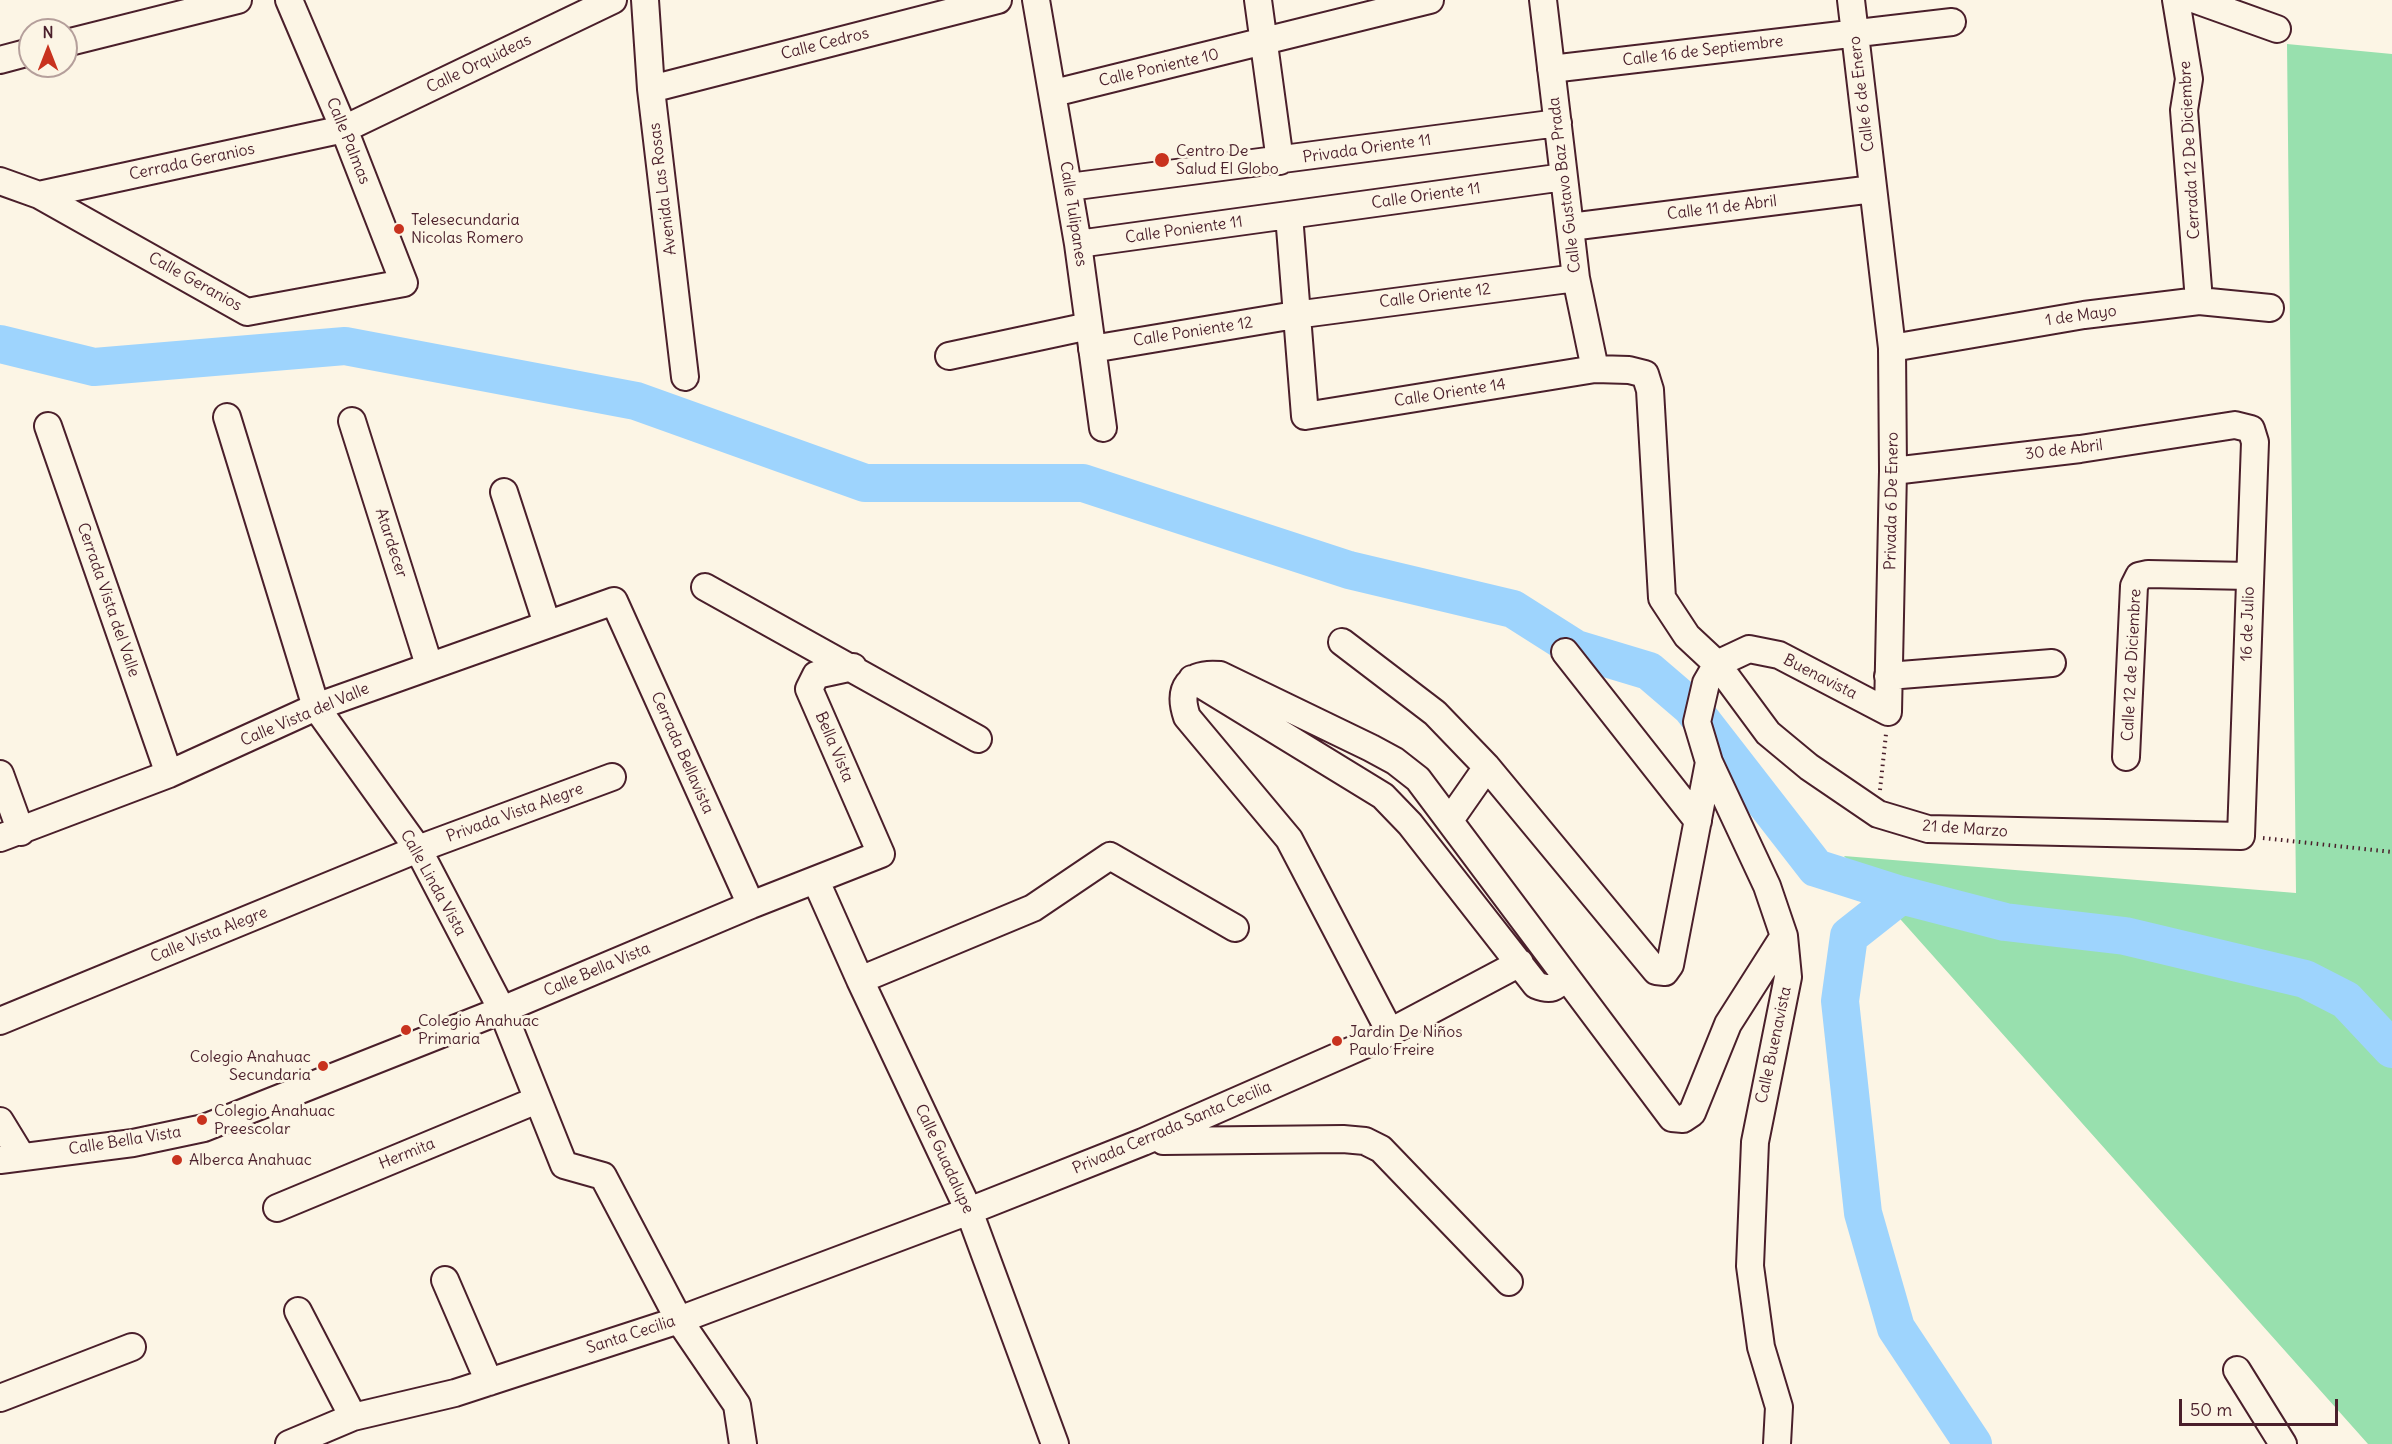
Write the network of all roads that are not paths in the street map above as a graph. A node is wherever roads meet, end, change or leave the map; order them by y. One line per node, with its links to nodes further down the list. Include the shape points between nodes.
1 (238, 0): 16 (street)
2 (289, 0): 24 (street, Calle Palmas)
3 (613, 0): 24 (street, Calle Orquideas)
4 (645, 0): 21 (street, Avenida Las Rosas)
5 (999, 0): 21 (street, Calle Cedros)
6 (1036, 0): 22 (street, Calle Tulipanes)
7 (1258, 0): 17 (street)
8 (1430, 0): 17 (street, Calle Poniente 10)
9 (1543, 0): 20 (street, Calle Gustavo Baz Prada)
10 (1851, 0): 15 (street, Calle 6 de Enero)
11 (2176, 0): 36 (street, Cerrada 12 De Diciembre, via 2189,79 2184,110)
12 (2196, 0): 14 (street)
13 (1952, 22): 15 (street, Calle 16 de Septiembre)
14 (2277, 29)
15 (1855, 33): 20 (street, Calle 16 de Septiembre); 29 (street, Calle 6 de Enero)
16 (78, 40)
17 (1263, 43): 22 (street, Calle Poniente 10); 25 (street)
18 (18, 55): 19 (street)
19 (0, 60)
20 (1551, 69): 23 (street, Calle Gustavo Baz Prada)
21 (651, 88): 43 (street, Avenida Las Rosas)
22 (1054, 93): 28 (street, Calle Tulipanes)
23 (1558, 123): 25 (street, Privada Oriente 11); 26 (street, Calle Gustavo Baz Prada)
24 (344, 129): 30 (street, Cerrada Geranios); 35 (street, Calle Palmas)
25 (1280, 160): 28 (street, Privada Oriente 11)
26 (1564, 177): 31 (street, Calle Oriente 11); 32 (street, Calle Gustavo Baz Prada)
27 (0, 181): 30 (street, Calle Geranios)
28 (1069, 187): 33 (street, Calle Tulipanes)
29 (1873, 189): 32 (street, Calle 11 de Abril); 40 (street, Privada 6 De Enero)
30 (39, 195): 35 (street, Calle Geranios, via 247,312)
31 (1289, 215): 33 (street, Calle Poniente 11); 38 (street)
32 (1570, 227): 34 (street, Calle Gustavo Baz Prada)
33 (1078, 244): 39 (street, Calle Tulipanes)
34 (1576, 278): 38 (street, Calle Oriente 12); 42 (street, Calle Gustavo Baz Prada)
35 (404, 283)
36 (2199, 301): 37 (street, 1 de Mayo); 40 (street, 1 de Mayo, via 2084,315)
37 (2270, 308)
38 (1295, 315): 39 (street, Calle Poniente 12); 42 (street, Calle Oriente 14, via 1305,416)
39 (1090, 337): 41 (street, Calle Poniente 12); 48 (street, Calle Tulipanes)
40 (1892, 348): 49 (street, Privada 6 De Enero)
41 (950, 356)
42 (1595, 369): 58 (street, Calle Oriente 14, via 1645,374 1650,390 1662,598 1687,636)
43 (685, 377)
44 (227, 417): 63 (street, Calle Linda Vista)
45 (352, 421): 59 (street, Atardecer)
46 (2235, 425): 49 (street, 30 de Abril, via 2080,449); 51 (street, 16 de Julio, via 2251,429 2255,442)
47 (48, 426): 70 (street, Cerrada Vista del Valle)
48 (1103, 428)
49 (1893, 471): 61 (street, Privada 6 De Enero)
50 (504, 492): 54 (street)
51 (2250, 576): 66 (street, Calle 12 de Diciembre, via 2139,576 2134,586); 75 (street, 16 de Julio)
52 (705, 587): 60 (street)
53 (614, 601): 54 (street, Calle Vista del Valle); 79 (street, Cerrada Bellavista)
54 (547, 624): 59 (street, Calle Vista del Valle)
55 (1342, 642): 68 (street, via 1435,713)
56 (1565, 652): 73 (street)
57 (2052, 663): 61 (street)
58 (1717, 664): 64 (street, Buenavista, via 1749,649 1779,655); 67 (street, Calle Buenavista, via 1697,722); 75 (street, 21 de Marzo, via 1768,733 1809,767 1878,814 1928,830)
59 (429, 665): 63 (street, Calle Vista del Valle)
60 (853, 667): 65 (street); 77 (street, Bella Vista, via 816,675 809,689)
61 (1888, 676): 64 (street, Privada 6 De Enero)
62 (1192, 679): 72 (street, via 1204,673 1220,675 1395,761 1418,779); 82 (street, via 1383,796 1410,824); 87 (street, via 1182,703 1187,717 1290,839)
63 (316, 708): 70 (street, Calle Vista del Valle); 76 (street, Calle Linda Vista)
64 (1888, 712)
65 (978, 740)
66 (2126, 757)
67 (1710, 762): 73 (street); 81 (street, Calle Buenavista, via 1767,886)
68 (1487, 767): 72 (street); 73 (street, via 1656,971 1665,972 1670,965)
69 (0, 774): 74 (street)
70 (169, 774): 74 (street, Calle Vista del Valle)
71 (612, 777): 76 (street, Privada Vista Alegre)
72 (1450, 820): 83 (street)
73 (1698, 821)
74 (10, 835)
75 (2241, 836)
76 (418, 849): 85 (street, Calle Linda Vista); 86 (street, Calle Vista Alegre)
77 (881, 854): 78 (street, Calle Bella Vista)
78 (816, 881): 79 (street, Calle Bella Vista); 84 (street, Calle Guadalupe)
79 (751, 905): 85 (street, Calle Bella Vista)
80 (1235, 928): 84 (street, via 1110,856 1033,908)
81 (1784, 936): 83 (street, via 1728,1024 1692,1113 1683,1119 1671,1118); 106 (street, Calle Buenavista, via 1788,977 1755,1142 1750,1266 1761,1347 1779,1407)
82 (1520, 963): 83 (street, via 1536,985 1546,989 1555,988); 87 (street, Privada Cerrada Santa Cecilia)
83 (1566, 977)
84 (860, 980): 93 (street, Calle Guadalupe)
85 (502, 1010): 88 (street, Calle Linda Vista); 91 (street, Calle Bella Vista, via 204,1128 133,1143)
86 (0, 1021)
87 (1382, 1036): 90 (street, Privada Cerrada Santa Cecilia)
88 (537, 1100): 92 (street, Hermita); 97 (street, Calle Linda Vista, via 564,1165 603,1176)
89 (0, 1120): 91 (street)
90 (1143, 1142): 93 (street, Privada Cerrada Santa Cecilia); 95 (street, via 1196,1138 1365,1141 1381,1149)
91 (11, 1158)
92 (277, 1208)
93 (969, 1211): 97 (street, Santa Cecilia); 105 (street, Calle Guadalupe)
94 (445, 1280): 100 (street)
95 (1509, 1282)
96 (298, 1311): 102 (street)
97 (679, 1320): 100 (street, Santa Cecilia); 104 (street, via 737,1405)
98 (132, 1347): 101 (street)
99 (2237, 1370): 107 (street)
100 (489, 1382): 102 (street, Santa Cecilia)
101 (0, 1398)
102 (353, 1417): 103 (street, Santa Cecilia)
103 (289, 1444)
104 (743, 1444)
105 (1055, 1444)
106 (1777, 1444)
107 (2283, 1444)

